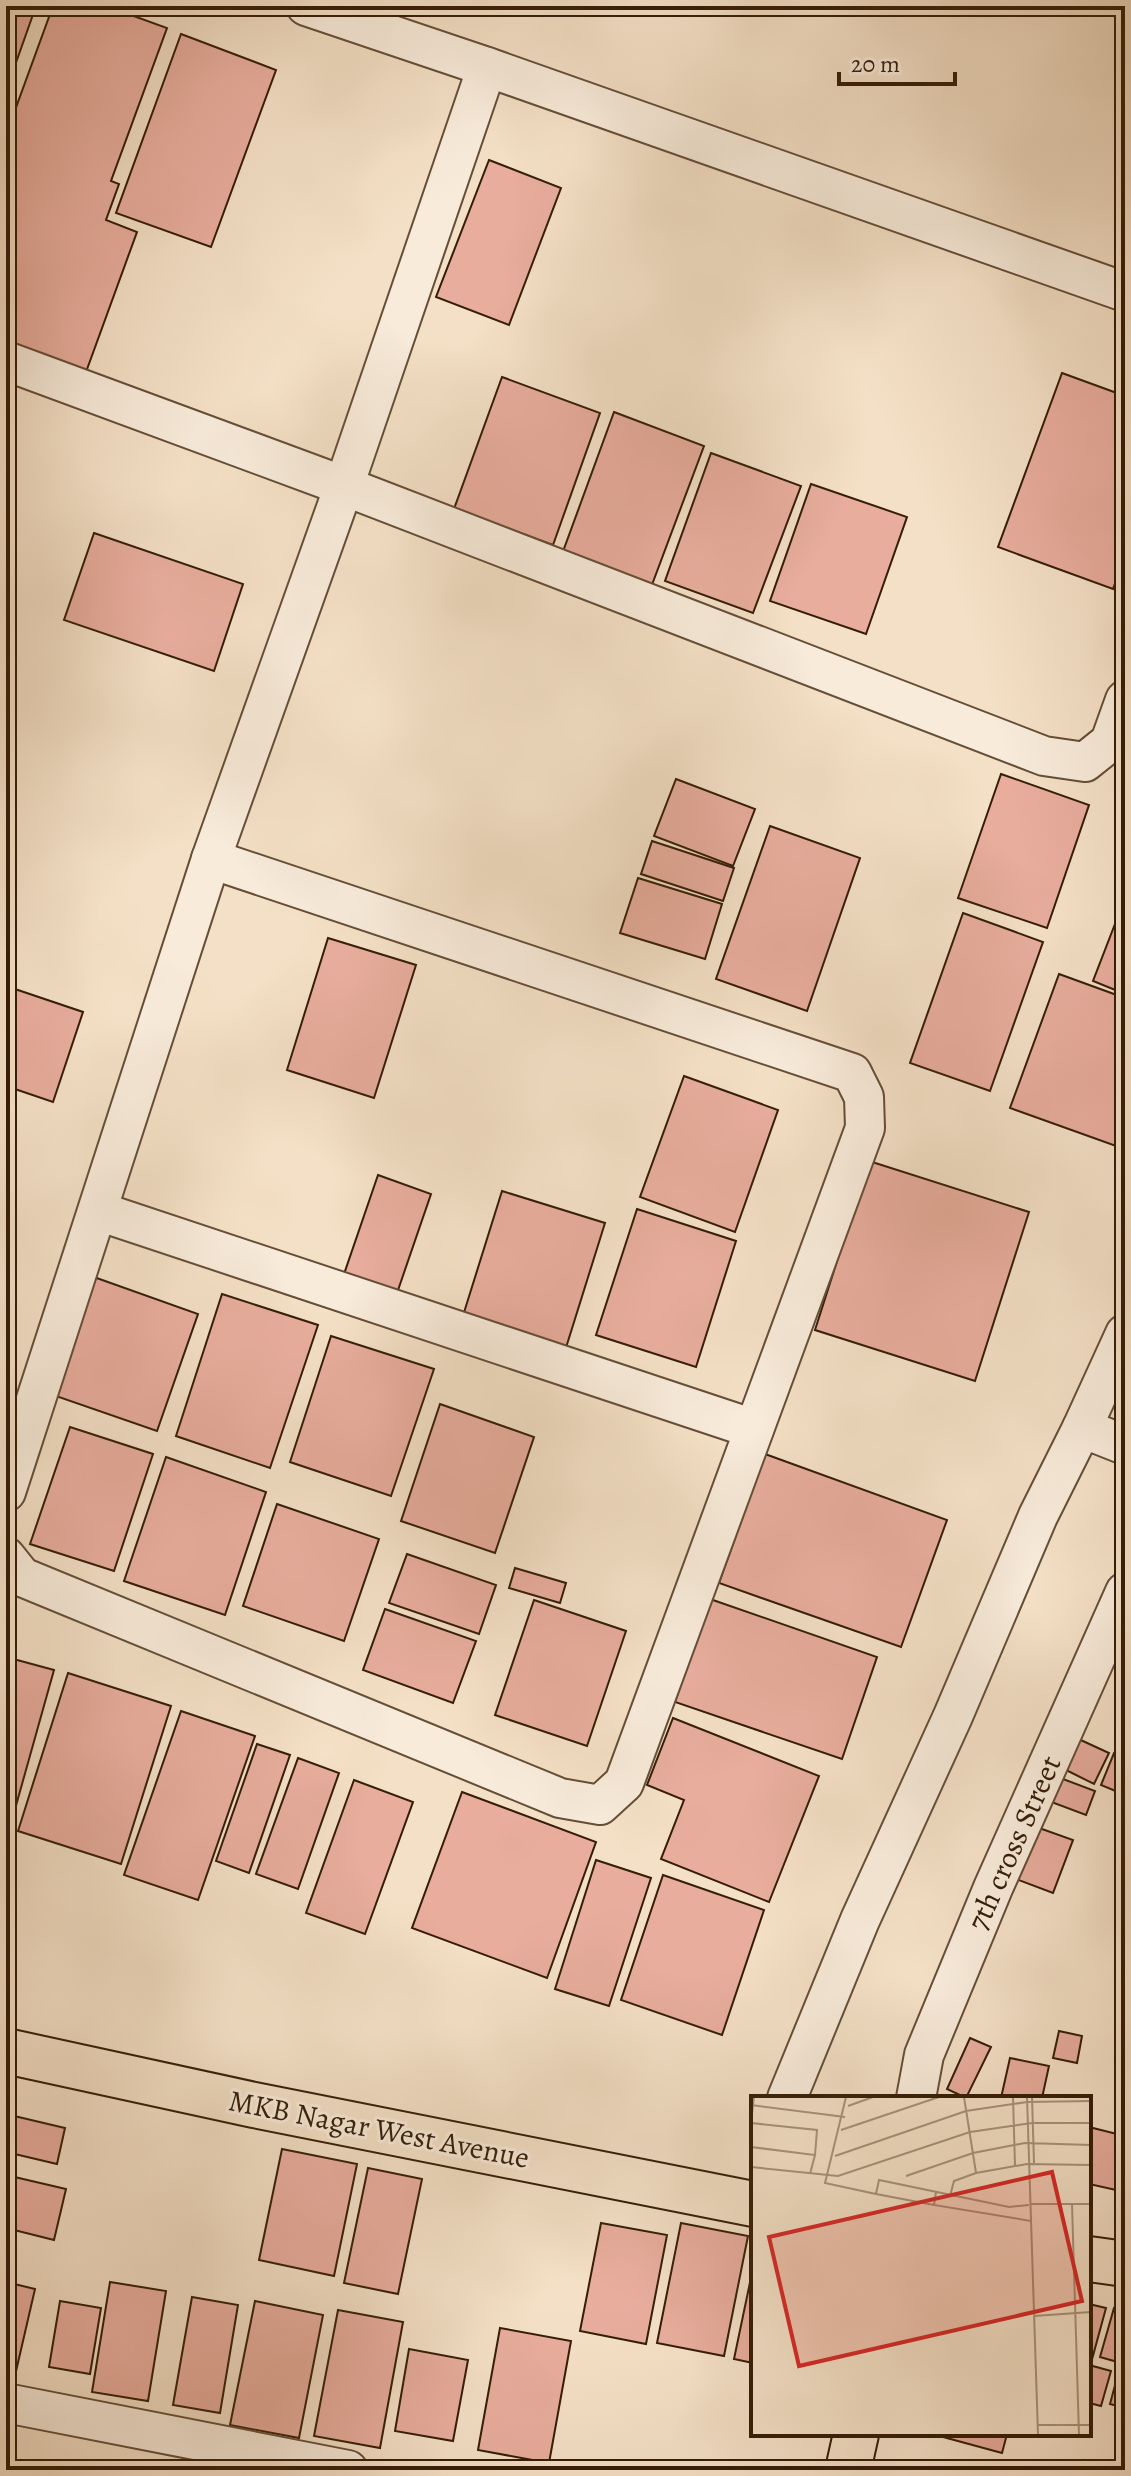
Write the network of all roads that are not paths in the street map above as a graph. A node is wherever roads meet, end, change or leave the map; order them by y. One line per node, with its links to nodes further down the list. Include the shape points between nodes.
1 (306, 6): 2 (street)
2 (487, 67): 3 (street); 5 (street)
3 (1125, 292)
4 (6, 361): 5 (street)
5 (344, 486): 6 (street, via 1044,756 1085,762 1110,742); 7 (street)
6 (1125, 700)
7 (211, 859): 8 (street); 11 (street, via 852,1073 864,1097 865,1128)
8 (98, 1211): 11 (street); 13 (street)
9 (1125, 1334): 10 (street)
10 (1082, 1428): 12 (street); 17 (street, via 860,1920)
11 (754, 1429): 14 (street, via 624,1783 600,1805 560,1798 22,1577)
12 (1125, 1445)
13 (6, 1492)
14 (6, 1557)
15 (1125, 1592): 18 (street, 7th cross Street, via 924,2055)
16 (6, 2051): 19 (main road, MKB Nagar West Avenue)
17 (788, 2096)
18 (916, 2096)
19 (751, 2204)
20 (1091, 2259): 21 (main road)
21 (1125, 2264)
22 (6, 2403): 24 (street)
23 (856, 2436): 26 (main road)
24 (194, 2455): 25 (street)
25 (348, 2470)
26 (848, 2470)

